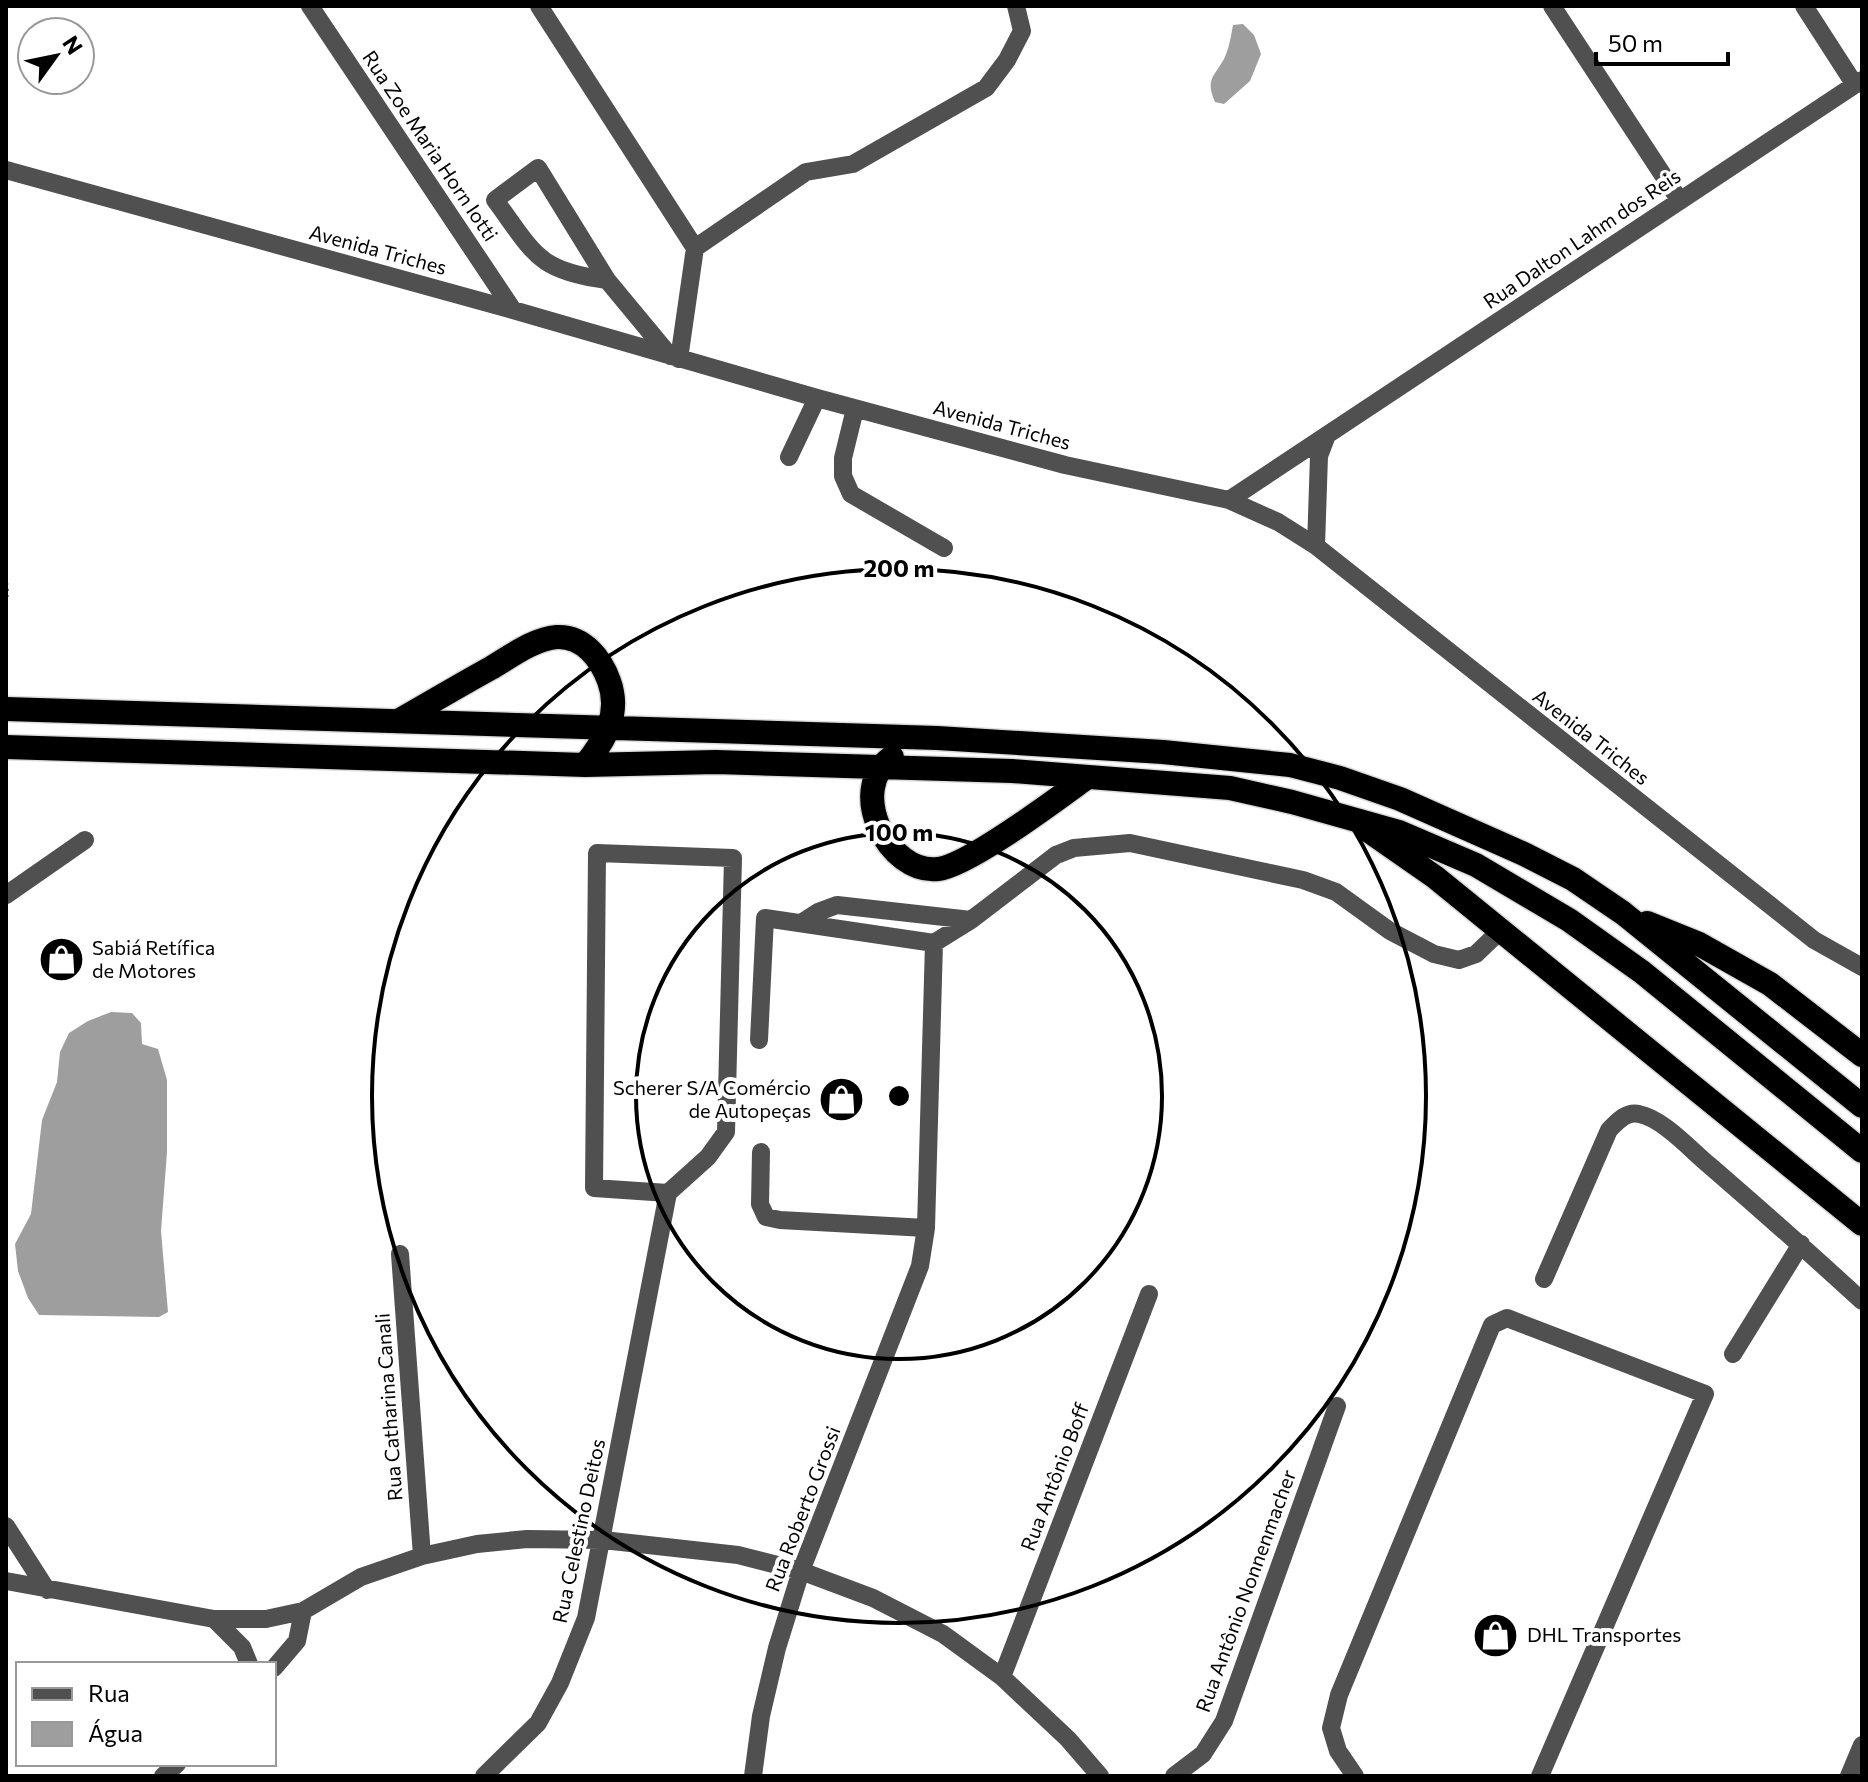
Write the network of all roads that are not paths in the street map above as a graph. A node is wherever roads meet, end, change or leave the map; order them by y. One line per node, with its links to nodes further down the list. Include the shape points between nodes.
1 (310, 6): 11 (street, Rua Zoe Maria Horn Iotti)
2 (539, 6): 9 (street)
3 (1016, 6): 9 (street, via 1022,31 986,88 853,164 806,172)
4 (1552, 6): 8 (street)
5 (1804, 6): 6 (street)
6 (1858, 82): 8 (street, Rua Dalton Lahm dos Reis)
7 (6, 170): 11 (street, Avenida Triches)
8 (1680, 201): 15 (street, Rua Dalton Lahm dos Reis)
9 (695, 248): 12 (street)
10 (607, 280): 10 (street, via 538,168 495,200 534,252 554,269); 12 (street)
11 (513, 310): 12 (street, Avenida Triches)
12 (674, 357): 13 (street, Avenida Triches)
13 (817, 398): 14 (street, Avenida Triches); 16 (street)
14 (855, 409): 17 (street, Avenida Triches, via 1065,465); 19 (street, via 843,458 851,494)
15 (1327, 435): 17 (street, Rua Dalton Lahm dos Reis); 18 (street, via 1319,456)
16 (789, 457)
17 (1229, 500): 18 (street, Avenida Triches)
18 (1316, 546): 36 (street, Avenida Triches, via 1814,940)
19 (944, 548)
20 (6, 709): 21 (highway)
21 (400, 720): 22 (highway); 22 (highway, via 527,647 559,637 593,651 603,666 613,703)
22 (610, 729): 23 (highway); 25 (highway)
23 (937, 738): 26 (highway); 31 (highway, via 1290,765 1370,788 1462,825 1573,879)
24 (6, 747): 25 (highway)
25 (585, 765): 26 (highway)
26 (880, 767): 27 (highway); 27 (highway, via 871,791 876,822 896,851 916,865 937,869 963,861)
27 (1086, 778): 28 (highway, via 1230,788)
28 (1351, 819): 34 (highway, via 1435,877); 40 (highway, via 1399,832 1476,865 1569,920 1642,972)
29 (85, 840): 30 (street)
30 (6, 895)
31 (1623, 913): 38 (highway, via 1699,944 1770,984); 39 (highway)
32 (971, 920): 33 (street, via 837,905); 34 (street, via 1056,855 1074,848 1130,843 1303,880 1336,892 1390,931 1434,954 1459,960 1476,954); 35 (street)
33 (801, 923): 35 (street); 37 (street, via 765,918)
34 (1499, 932): 43 (highway)
35 (934, 943): 44 (street, Rua Roberto Grossi)
36 (1862, 967)
37 (759, 1040)
38 (1862, 1055)
39 (1862, 1106)
40 (1862, 1151)
41 (761, 1152): 44 (street, via 760,1204 766,1217)
42 (668, 1193): 42 (street, via 708,1157 726,1132 733,858 597,853 594,1188); 53 (street, Rua Celestino Deitos)
43 (1862, 1224)
44 (926, 1228): 55 (street, Rua Roberto Grossi, via 920,1266)
45 (1801, 1244): 47 (street, via 1676,1137 1636,1113 1622,1117 1609,1130); 49 (street); 50 (street)
46 (400, 1254): 54 (street, Rua Catharina Canali)
47 (1544, 1279)
48 (1149, 1294): 62 (street, Rua Antônio Boff)
49 (1862, 1301)
50 (1733, 1354)
51 (1337, 1406): 68 (street, Rua Antônio Nonnenmacher, via 1224,1721 1203,1754)
52 (6, 1526): 57 (street)
53 (603, 1540): 54 (street, via 527,1539); 55 (street, via 738,1555); 64 (street, Rua Celestino Deitos, via 586,1618 560,1683 538,1723)
54 (422, 1556): 58 (street, via 361,1577)
55 (801, 1571): 62 (street, via 873,1598 943,1634); 66 (street, Rua Roberto Grossi, via 761,1716)
56 (6, 1581): 57 (street)
57 (47, 1590): 59 (street)
58 (303, 1611): 59 (street, via 266,1619); 61 (street, via 297,1641)
59 (214, 1619): 60 (street, via 242,1647)
60 (248, 1662)
61 (276, 1666)
62 (1002, 1677): 67 (street)
63 (1862, 1745): 71 (street)
64 (499, 1770): 65 (street, Rua Celestino Deitos)
65 (484, 1776)
66 (753, 1776)
67 (1100, 1776)
68 (1174, 1776)
69 (1355, 1776): 70 (street, via 1338,1751 1331,1728 1339,1695 1492,1325 1507,1318 1705,1394)
70 (1540, 1776)
71 (1849, 1776)

